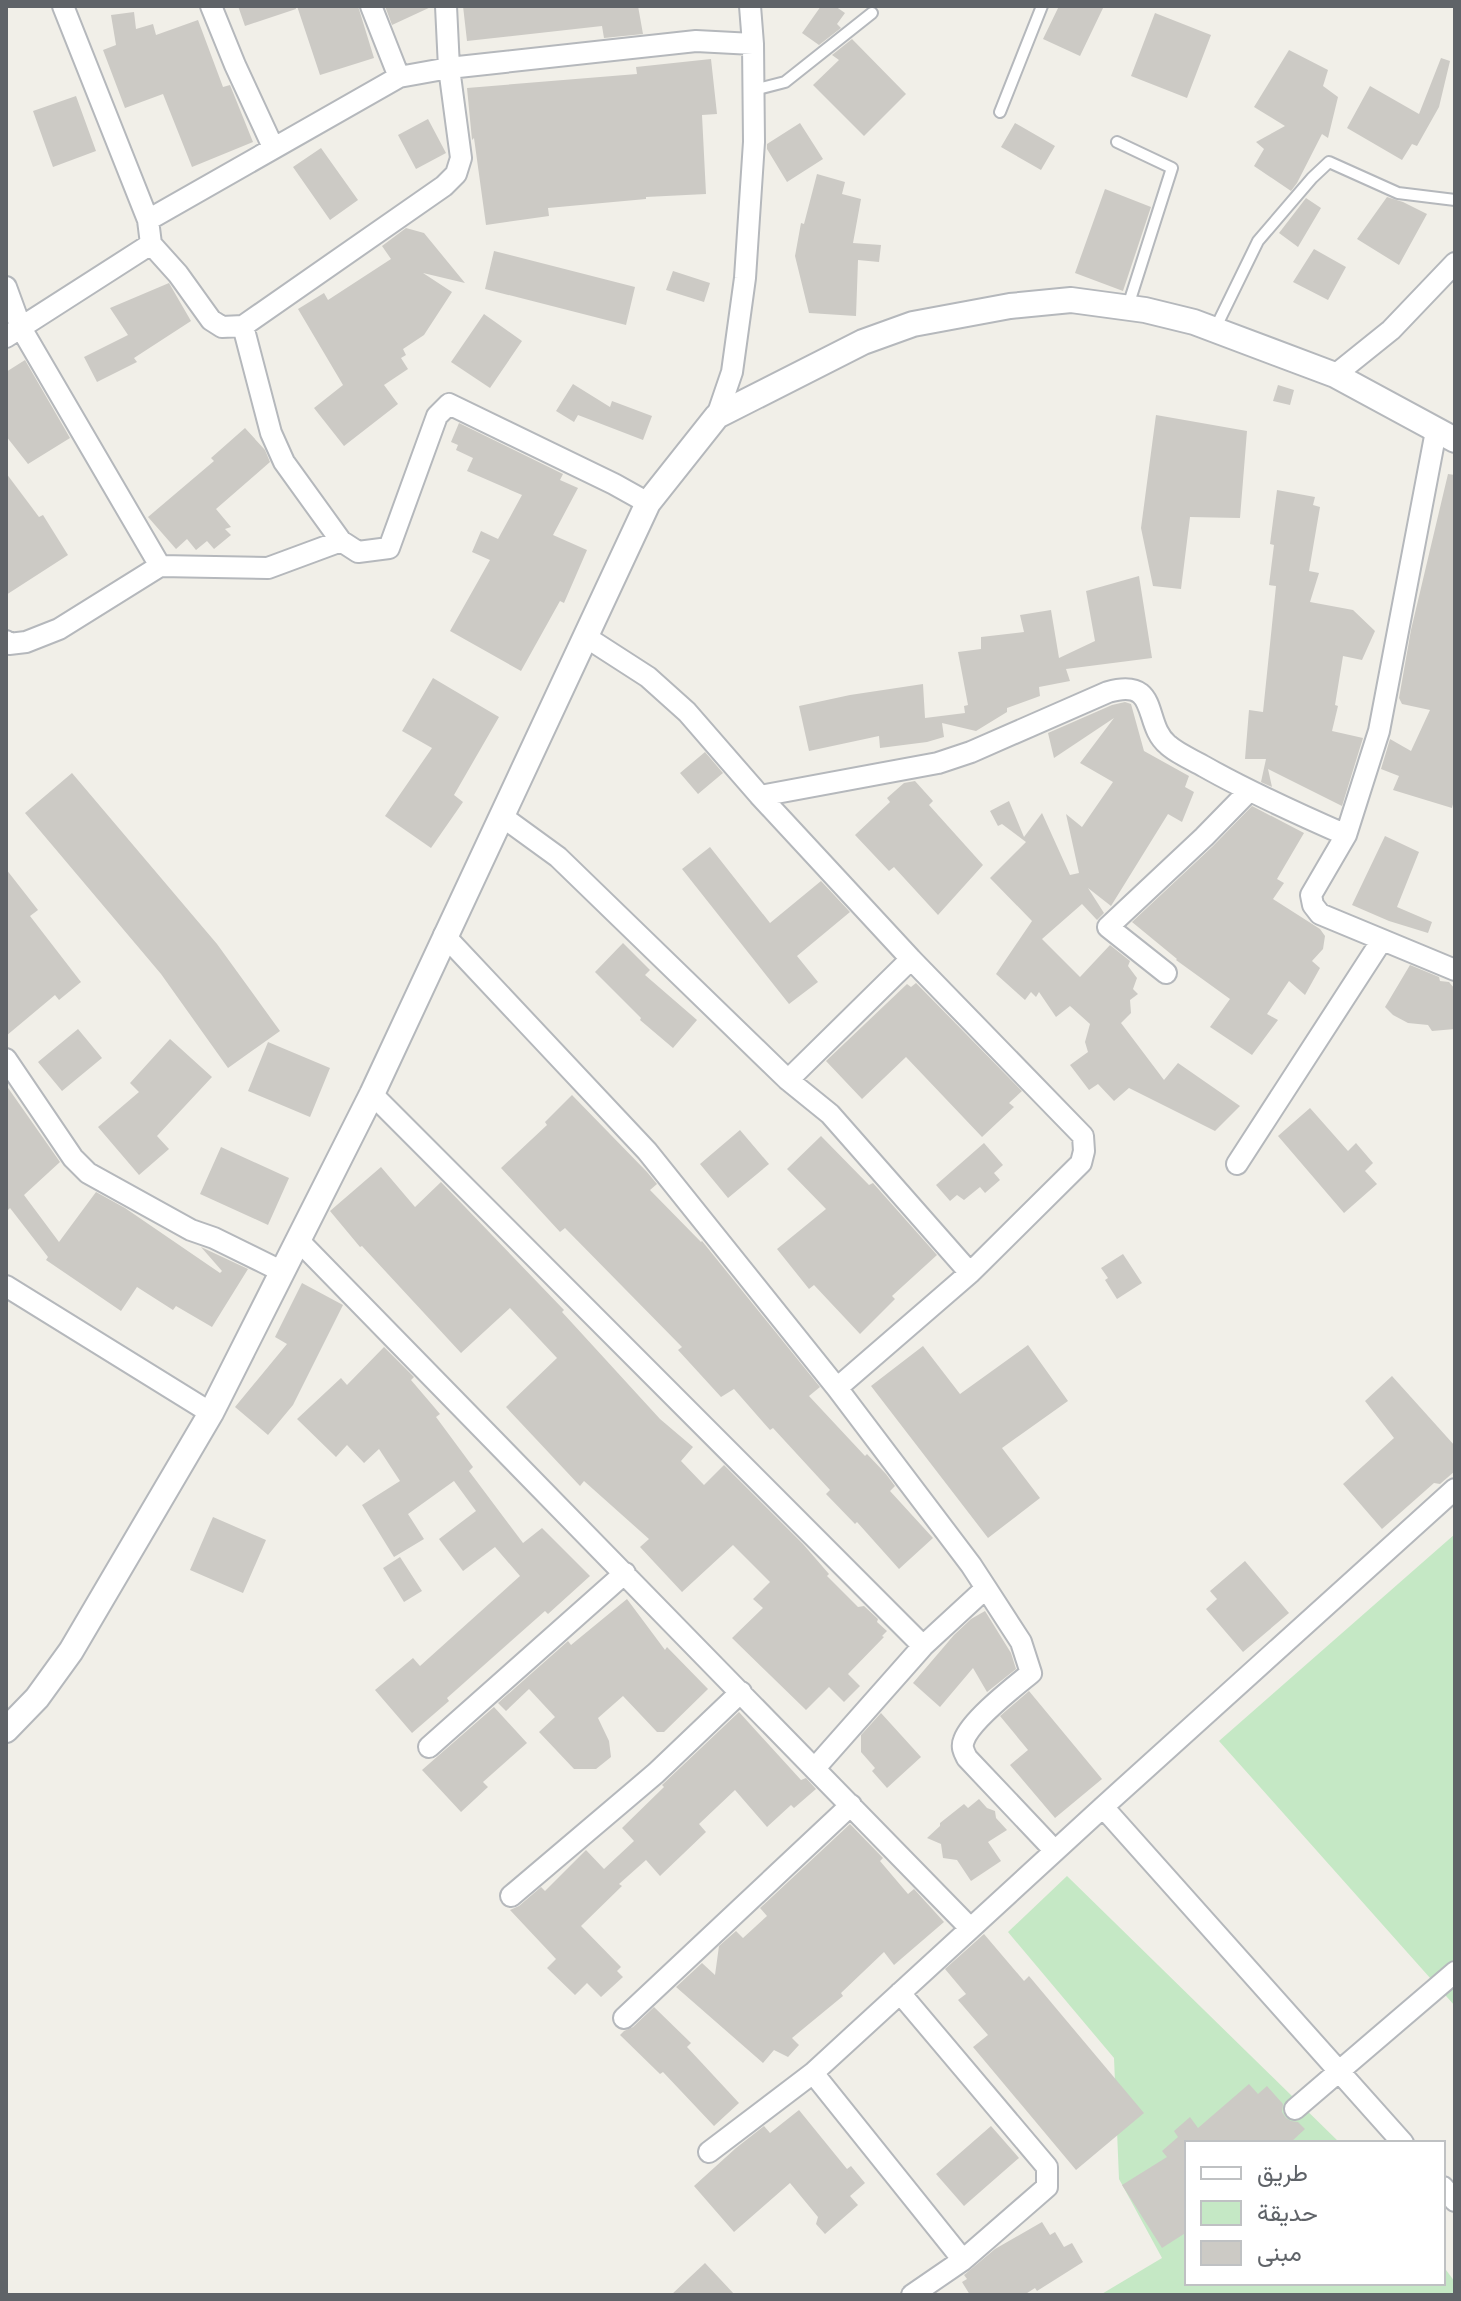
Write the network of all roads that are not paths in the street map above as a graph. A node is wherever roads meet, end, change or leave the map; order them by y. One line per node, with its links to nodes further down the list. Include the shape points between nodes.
1 (63, 6): 16 (street)
2 (211, 6): 14 (street)
3 (371, 6): 10 (street)
4 (446, 6): 9 (street)
5 (750, 6): 8 (street)
6 (1042, 6): 12 (lane)
7 (872, 13): 11 (lane, via 785,82)
8 (753, 44): 9 (street, via 696,41); 11 (street)
9 (449, 68): 10 (street); 21 (street, via 461,158 456,174)
10 (399, 77): 14 (street)
11 (754, 90): 25 (street, via 745,278 732,372)
12 (1000, 112)
13 (1117, 142): 20 (lane, via 1172,168)
14 (273, 147): 16 (street)
15 (1455, 200): 22 (lane, via 1398,193 1329,162 1258,241)
16 (148, 220): 17 (street)
17 (151, 244): 21 (street, via 211,320 222,327); 23 (street)
18 (1455, 263): 24 (street, via 1391,330)
19 (6, 287): 23 (street)
20 (1127, 307): 22 (street); 25 (street, via 1071,300 913,324 863,342)
21 (243, 326): 28 (street, via 271,433 284,462)
22 (1214, 330): 24 (street)
23 (14, 333): 29 (street)
24 (1335, 375): 26 (street)
25 (717, 416): 27 (street)
26 (1445, 436): 35 (street, via 1383,714)
27 (648, 503): 28 (street, via 449,404 437,416 389,548 358,552); 30 (street)
28 (341, 541): 29 (street, via 268,568)
29 (160, 566): 31 (street, via 59,629 26,642)
30 (586, 637): 33 (street, via 648,677 687,712); 34 (street)
31 (6, 641)
32 (1248, 792): 33 (street, via 1168,746 1143,695 1120,689 938,763); 35 (street); 40 (street, via 1108,927)
33 (760, 796): 38 (street)
34 (503, 817): 36 (street); 42 (street, via 558,857)
35 (1346, 835): 37 (street, via 1311,895 1313,905 1320,914)
36 (444, 935): 43 (street); 49 (street, via 647,1151)
37 (1382, 940): 39 (street); 44 (street)
38 (911, 959): 42 (street); 47 (street, via 1083,1136 1081,1163)
39 (1455, 970)
40 (1166, 973)
41 (6, 1059): 46 (street, via 88,1173 191,1230)
42 (788, 1080): 47 (street, via 830,1114)
43 (372, 1094): 45 (street); 54 (street)
44 (1237, 1164)
45 (299, 1241): 46 (street); 52 (street)
46 (283, 1272): 50 (street)
47 (970, 1273): 49 (street)
48 (6, 1286): 50 (street)
49 (837, 1388): 53 (street)
50 (211, 1413): 56 (street, via 71,1651)
51 (1455, 1489): 60 (street)
52 (625, 1573): 55 (street); 57 (street)
53 (986, 1588): 54 (street); 61 (street, via 1021,1642 1031,1673 965,1736 963,1751)
54 (923, 1646): 58 (street)
55 (741, 1692): 58 (street); 62 (street, via 656,1773)
56 (6, 1730)
57 (429, 1747)
58 (815, 1768): 59 (street)
59 (851, 1805): 63 (street); 66 (street)
60 (1103, 1807): 61 (street); 67 (street)
61 (1055, 1851): 63 (street)
62 (511, 1896)
63 (970, 1928): 65 (street)
64 (1455, 1972): 67 (street)
65 (900, 1993): 68 (street); 72 (street, via 1047,2167 1047,2187)
66 (624, 2018)
67 (1338, 2072): 69 (street); 70 (street)
68 (813, 2073): 71 (street); 72 (street)
69 (1295, 2109)
70 (1401, 2141)
71 (709, 2152)
72 (963, 2260): 73 (street)
73 (912, 2295)

